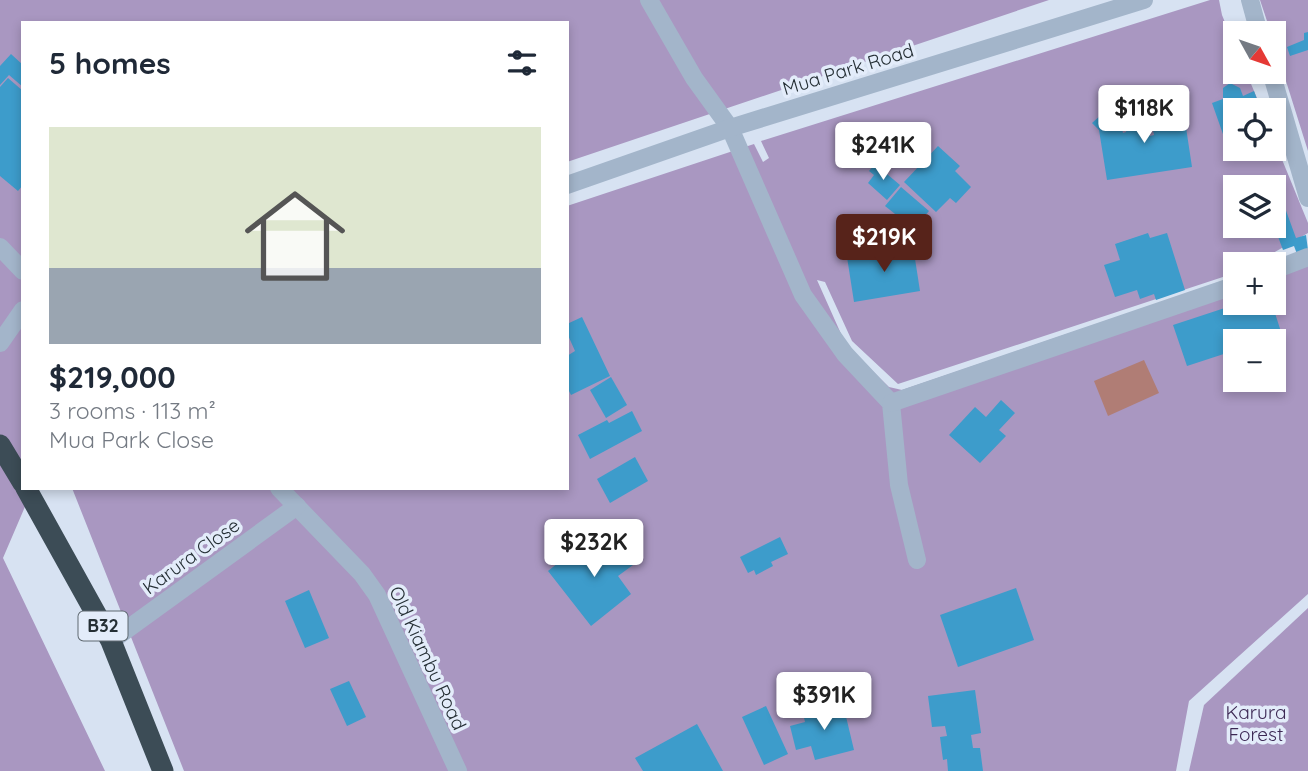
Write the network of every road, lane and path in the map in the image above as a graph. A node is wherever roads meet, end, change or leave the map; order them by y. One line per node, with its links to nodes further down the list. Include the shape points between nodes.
1 (649, 0): 6 (street, via 694,78)
2 (1144, 0): 6 (street, Mua Park Road)
3 (1250, 0): 4 (street)
4 (1256, 21)
5 (1275, 84): 8 (street)
6 (730, 128): 7 (street, Mua Park Road); 16 (street, via 803,295 845,354)
7 (569, 184)
8 (1308, 198)
9 (0, 247): 12 (street)
10 (1308, 257): 11 (street)
11 (1286, 265)
12 (21, 269)
13 (1223, 289): 16 (street)
14 (21, 313): 15 (street)
15 (0, 343)
16 (891, 403): 22 (street, via 899,485)
17 (0, 445): 18 (highway)
18 (21, 480)
19 (27, 490): 23 (highway, B32)
20 (281, 490): 21 (street)
21 (297, 506): 23 (street, Karura Close); 25 (street, Old Kiambu Road, via 377,595)
22 (917, 560)
23 (111, 641): 24 (highway, B32)
24 (163, 771)
25 (458, 771)

